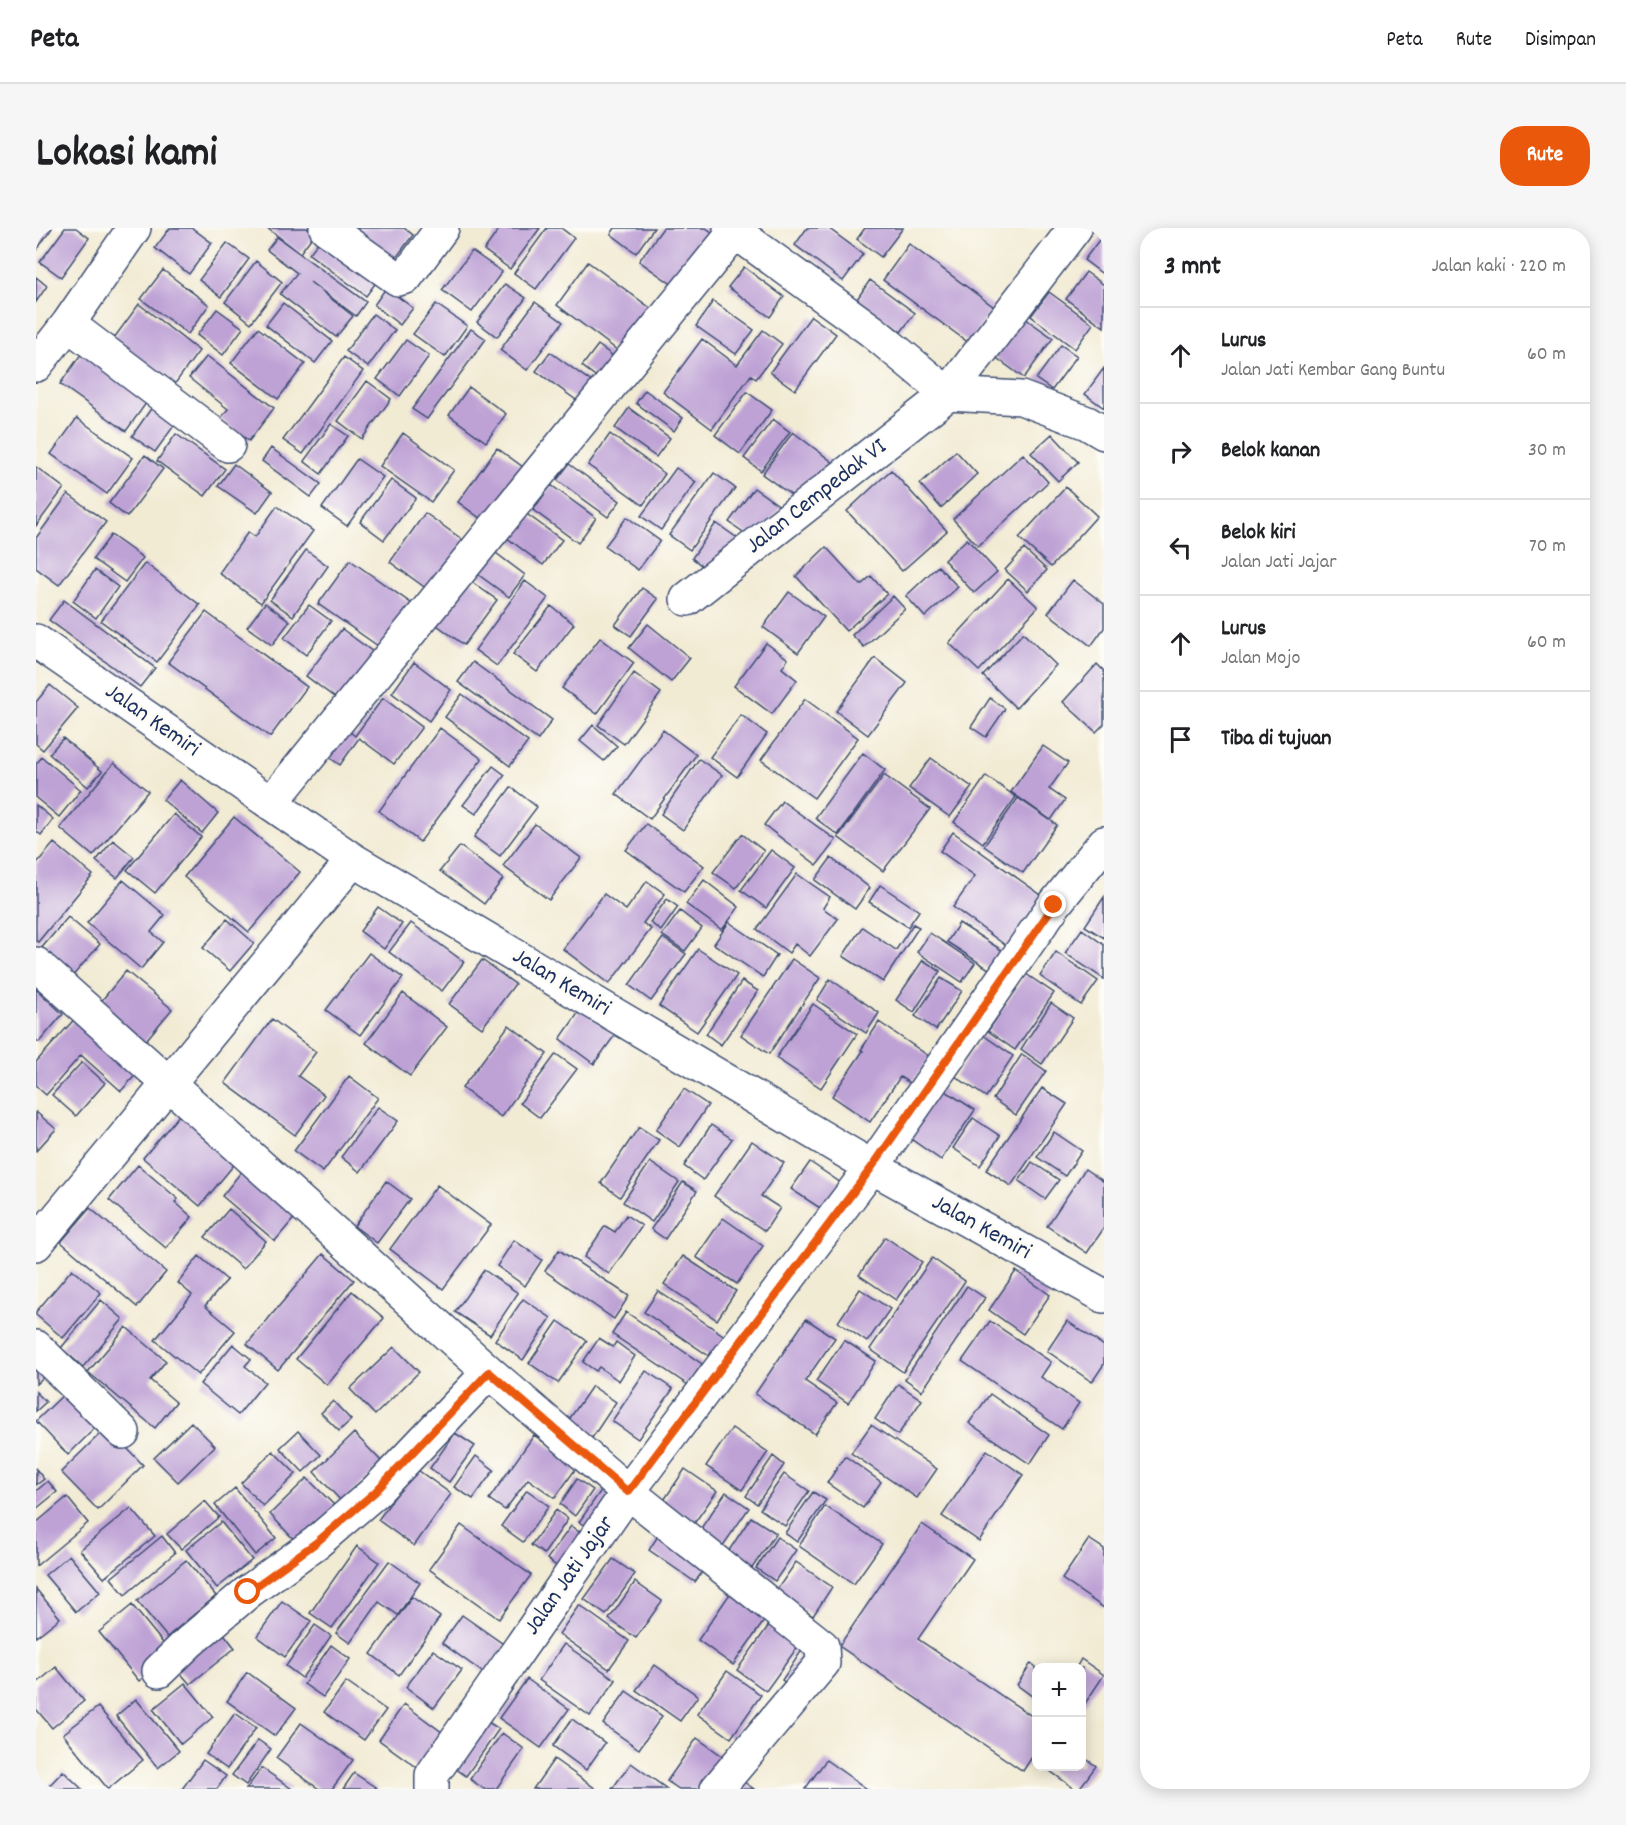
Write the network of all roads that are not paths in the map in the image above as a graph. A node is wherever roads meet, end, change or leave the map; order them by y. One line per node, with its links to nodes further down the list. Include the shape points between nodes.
1 (327, 228): 2 (street, via 398,279 406,277)
2 (442, 228)
3 (1075, 228): 8 (street, Jalan Cempedak VI)
4 (734, 229): 8 (street, via 872,331); 13 (street)
5 (120, 233): 6 (street)
6 (68, 324): 7 (street); 10 (street)
7 (36, 365)
8 (948, 394): 9 (street, via 1021,398); 11 (street, Jalan Cempedak VI)
9 (1104, 433)
10 (228, 446)
11 (687, 599)
12 (36, 641): 13 (street, Jalan Kemiri)
13 (271, 803): 15 (street, Jalan Kemiri)
14 (1104, 843): 18 (street, Jalan Jati Jajar, via 1054,905)
15 (353, 860): 17 (street); 18 (street, Jalan Kemiri)
16 (36, 964): 17 (street)
17 (169, 1085): 19 (street); 22 (street)
18 (872, 1167): 20 (street, Jalan Kemiri); 24 (street, Jalan Jati Jajar)
19 (36, 1244)
20 (1104, 1296)
21 (36, 1347): 23 (street)
22 (489, 1372): 24 (street); 25 (street, via 375,1492 317,1542 248,1592)
23 (123, 1432)
24 (628, 1492): 26 (street, Jalan Jati Jajar, via 432,1775); 27 (street, via 822,1646 823,1663)
25 (159, 1671)
26 (432, 1789)
27 (717, 1789)

